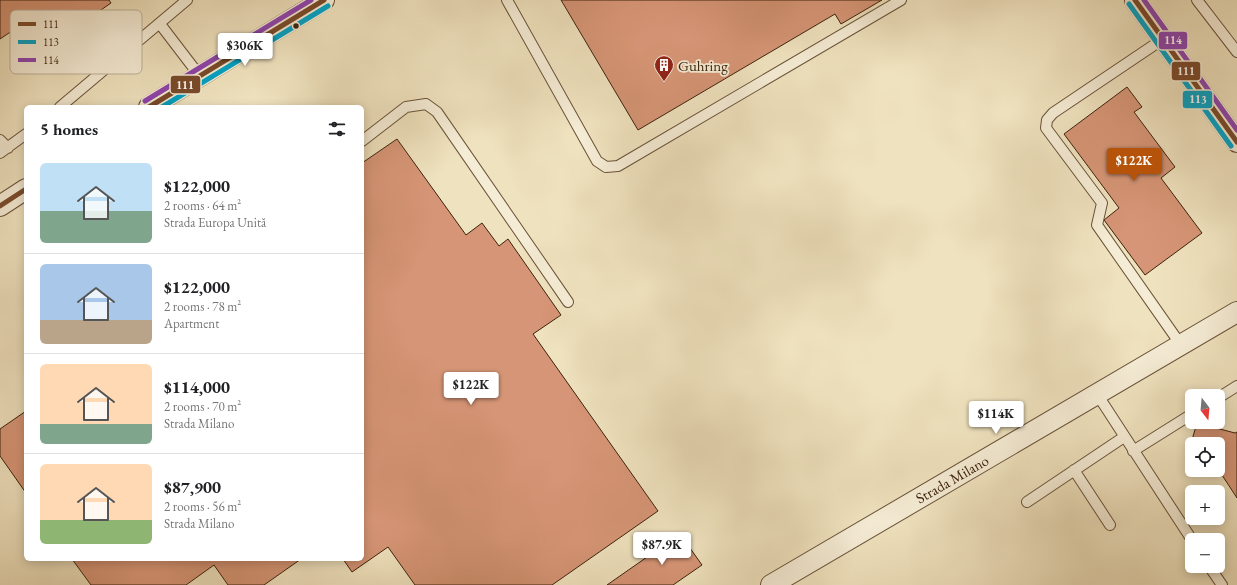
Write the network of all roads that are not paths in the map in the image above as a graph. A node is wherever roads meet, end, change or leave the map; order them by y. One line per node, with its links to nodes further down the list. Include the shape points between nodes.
1 (187, 0): 7 (lane)
2 (324, 0): 12 (street)
3 (507, 0): 4 (lane, via 597,161 606,167 618,166)
4 (901, 0)
5 (1135, 0): 9 (street)
6 (1198, 0): 10 (lane)
7 (160, 24): 8 (lane); 12 (lane)
8 (142, 39)
9 (1163, 39): 18 (street); 24 (lane, via 1053,113 1047,120 1046,128 1102,203 1097,225)
10 (1237, 52)
11 (100, 74): 13 (lane)
12 (199, 75): 14 (street)
13 (62, 105)
14 (152, 105)
15 (24, 135): 19 (lane)
16 (364, 139): 22 (lane, via 406,107 426,104 437,112)
17 (0, 140): 19 (lane)
18 (1237, 142)
19 (4, 150)
20 (24, 190): 21 (street)
21 (0, 206)
22 (568, 302)
23 (1237, 312): 24 (street, Strada Milano)
24 (1181, 345): 26 (street, Strada Milano)
25 (1237, 386): 27 (lane)
26 (1097, 394): 29 (lane); 36 (street, Strada Milano)
27 (1225, 394)
28 (1185, 418): 30 (lane)
29 (1124, 437): 30 (lane); 31 (lane)
30 (1133, 451): 34 (lane)
31 (1074, 470): 32 (lane); 33 (lane)
32 (1026, 502)
33 (1110, 525)
34 (1187, 533)
35 (1214, 573): 37 (lane)
36 (772, 585)
37 (1222, 585)

